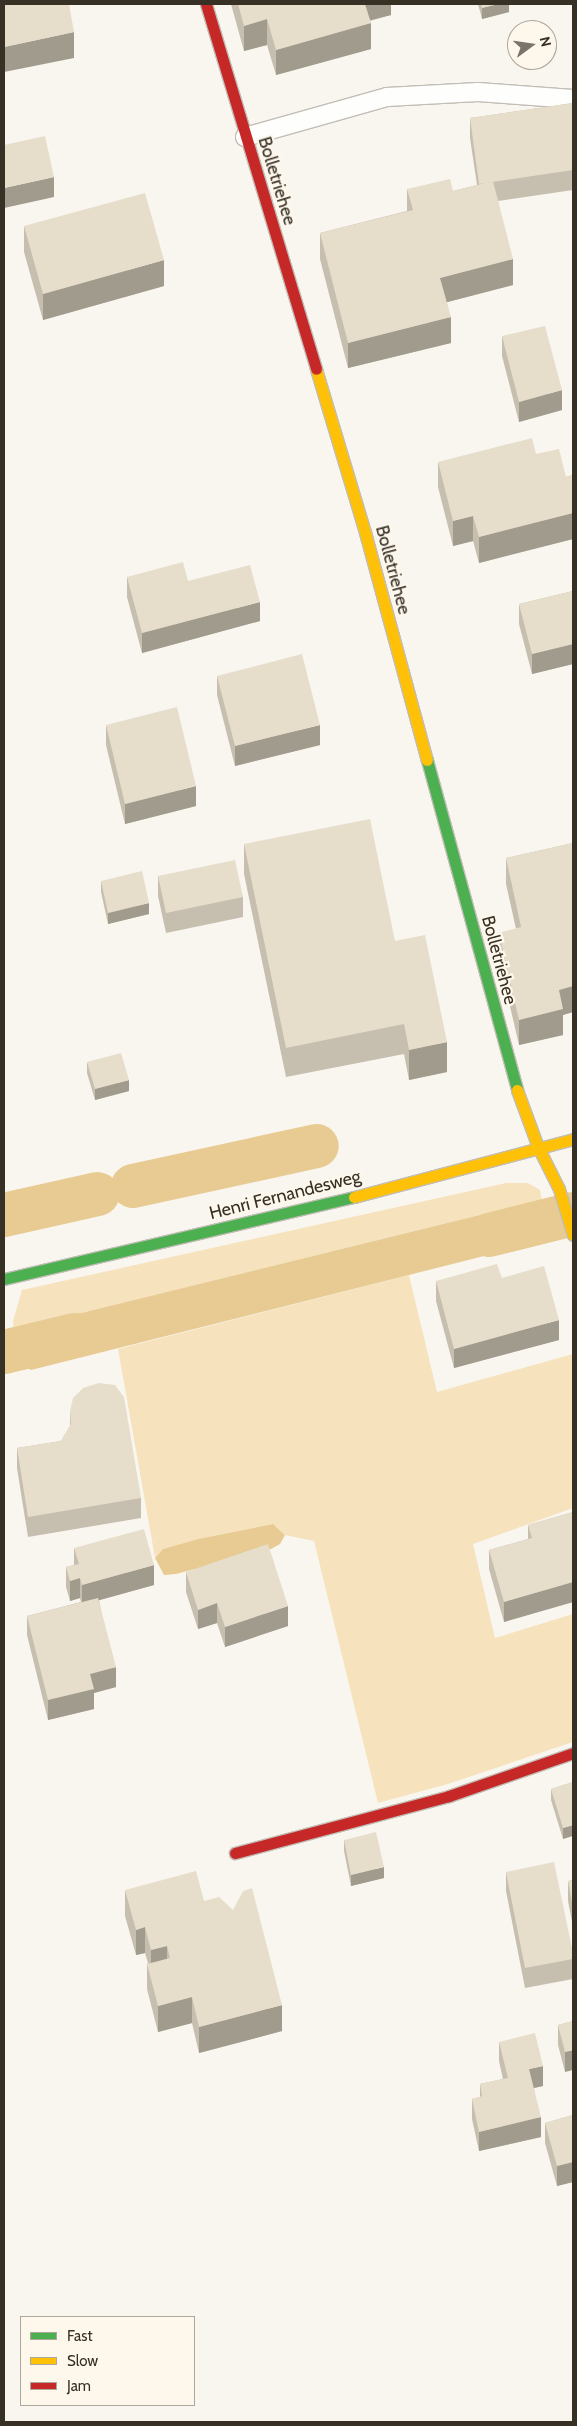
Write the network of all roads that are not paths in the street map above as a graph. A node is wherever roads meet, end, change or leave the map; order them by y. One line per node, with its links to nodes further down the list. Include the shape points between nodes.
1 (206, 4): 3 (street, Bolletriehee)
2 (573, 99): 3 (lane, via 478,92 387,97)
3 (245, 137): 5 (street, Bolletriehee, via 366,536 516,1088)
4 (573, 1139): 5 (street, Henri Fernandesweg)
5 (538, 1147): 6 (street, Bolletriehee, via 559,1189); 7 (street, Henri Fernandesweg, via 306,1209)
6 (573, 1235)
7 (4, 1279)
8 (573, 1753): 9 (street, via 449,1796)
9 (235, 1853)

